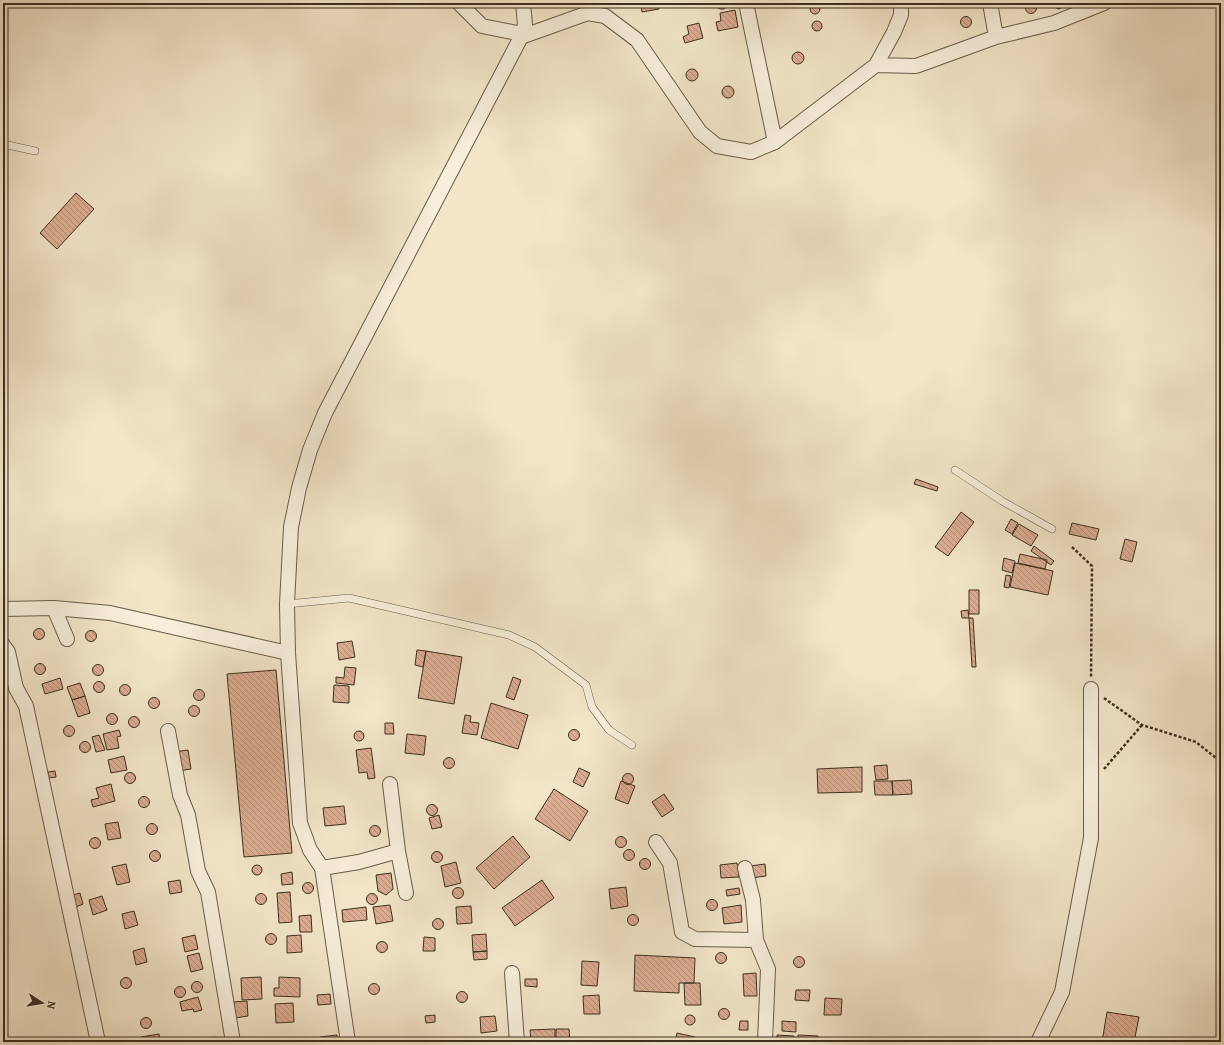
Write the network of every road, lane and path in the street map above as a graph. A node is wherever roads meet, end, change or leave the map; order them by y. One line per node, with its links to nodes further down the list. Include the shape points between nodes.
1 (459, 3): 8 (street, via 482,26 517,33)
2 (523, 3): 8 (street, via 525,25)
3 (746, 3): 11 (street)
4 (901, 3): 10 (street, via 901,15)
5 (990, 3): 9 (street)
6 (1104, 3): 9 (street, via 1054,23)
7 (587, 8): 8 (street); 11 (street, via 605,16 637,40 700,132 717,146 751,152)
8 (521, 37): 17 (street, via 325,414 313,443 299,488 291,527)
9 (996, 38): 10 (street, via 916,66)
10 (876, 65): 11 (street)
11 (775, 142)
12 (3, 144): 13 (lane)
13 (35, 151)
14 (955, 470): 15 (lane, via 1002,501)
15 (1052, 529)
16 (1072, 547): 23 (path, via 1092,566)
17 (287, 604): 22 (street); 26 (lane, via 348,598 509,634 535,647 586,685 592,707 608,730)
18 (54, 608): 19 (street); 20 (street); 22 (street, via 110,613)
19 (3, 609)
20 (67, 639)
21 (3, 645): 37 (street, via 8,652 16,688 26,706)
22 (288, 653): 32 (street, via 300,823 310,850)
23 (1091, 689): 24 (path); 29 (street)
24 (1142, 725): 27 (path, via 1196,742); 29 (path)
25 (168, 731): 38 (street, via 198,871 208,892)
26 (632, 745)
27 (1221, 762)
28 (390, 784): 31 (street)
29 (1091, 784): 42 (street, via 1092,838 1062,992)
30 (656, 842): 35 (street, via 670,863 682,932 695,939)
31 (398, 851): 32 (street, via 359,862); 34 (street)
32 (322, 868): 39 (street)
33 (745, 868): 35 (street, via 753,900)
34 (406, 892)
35 (756, 940): 41 (street, via 768,969)
36 (512, 973): 40 (street)
37 (98, 1042)
38 (233, 1042)
39 (348, 1042)
40 (517, 1042)
41 (765, 1042)
42 (1038, 1042)

